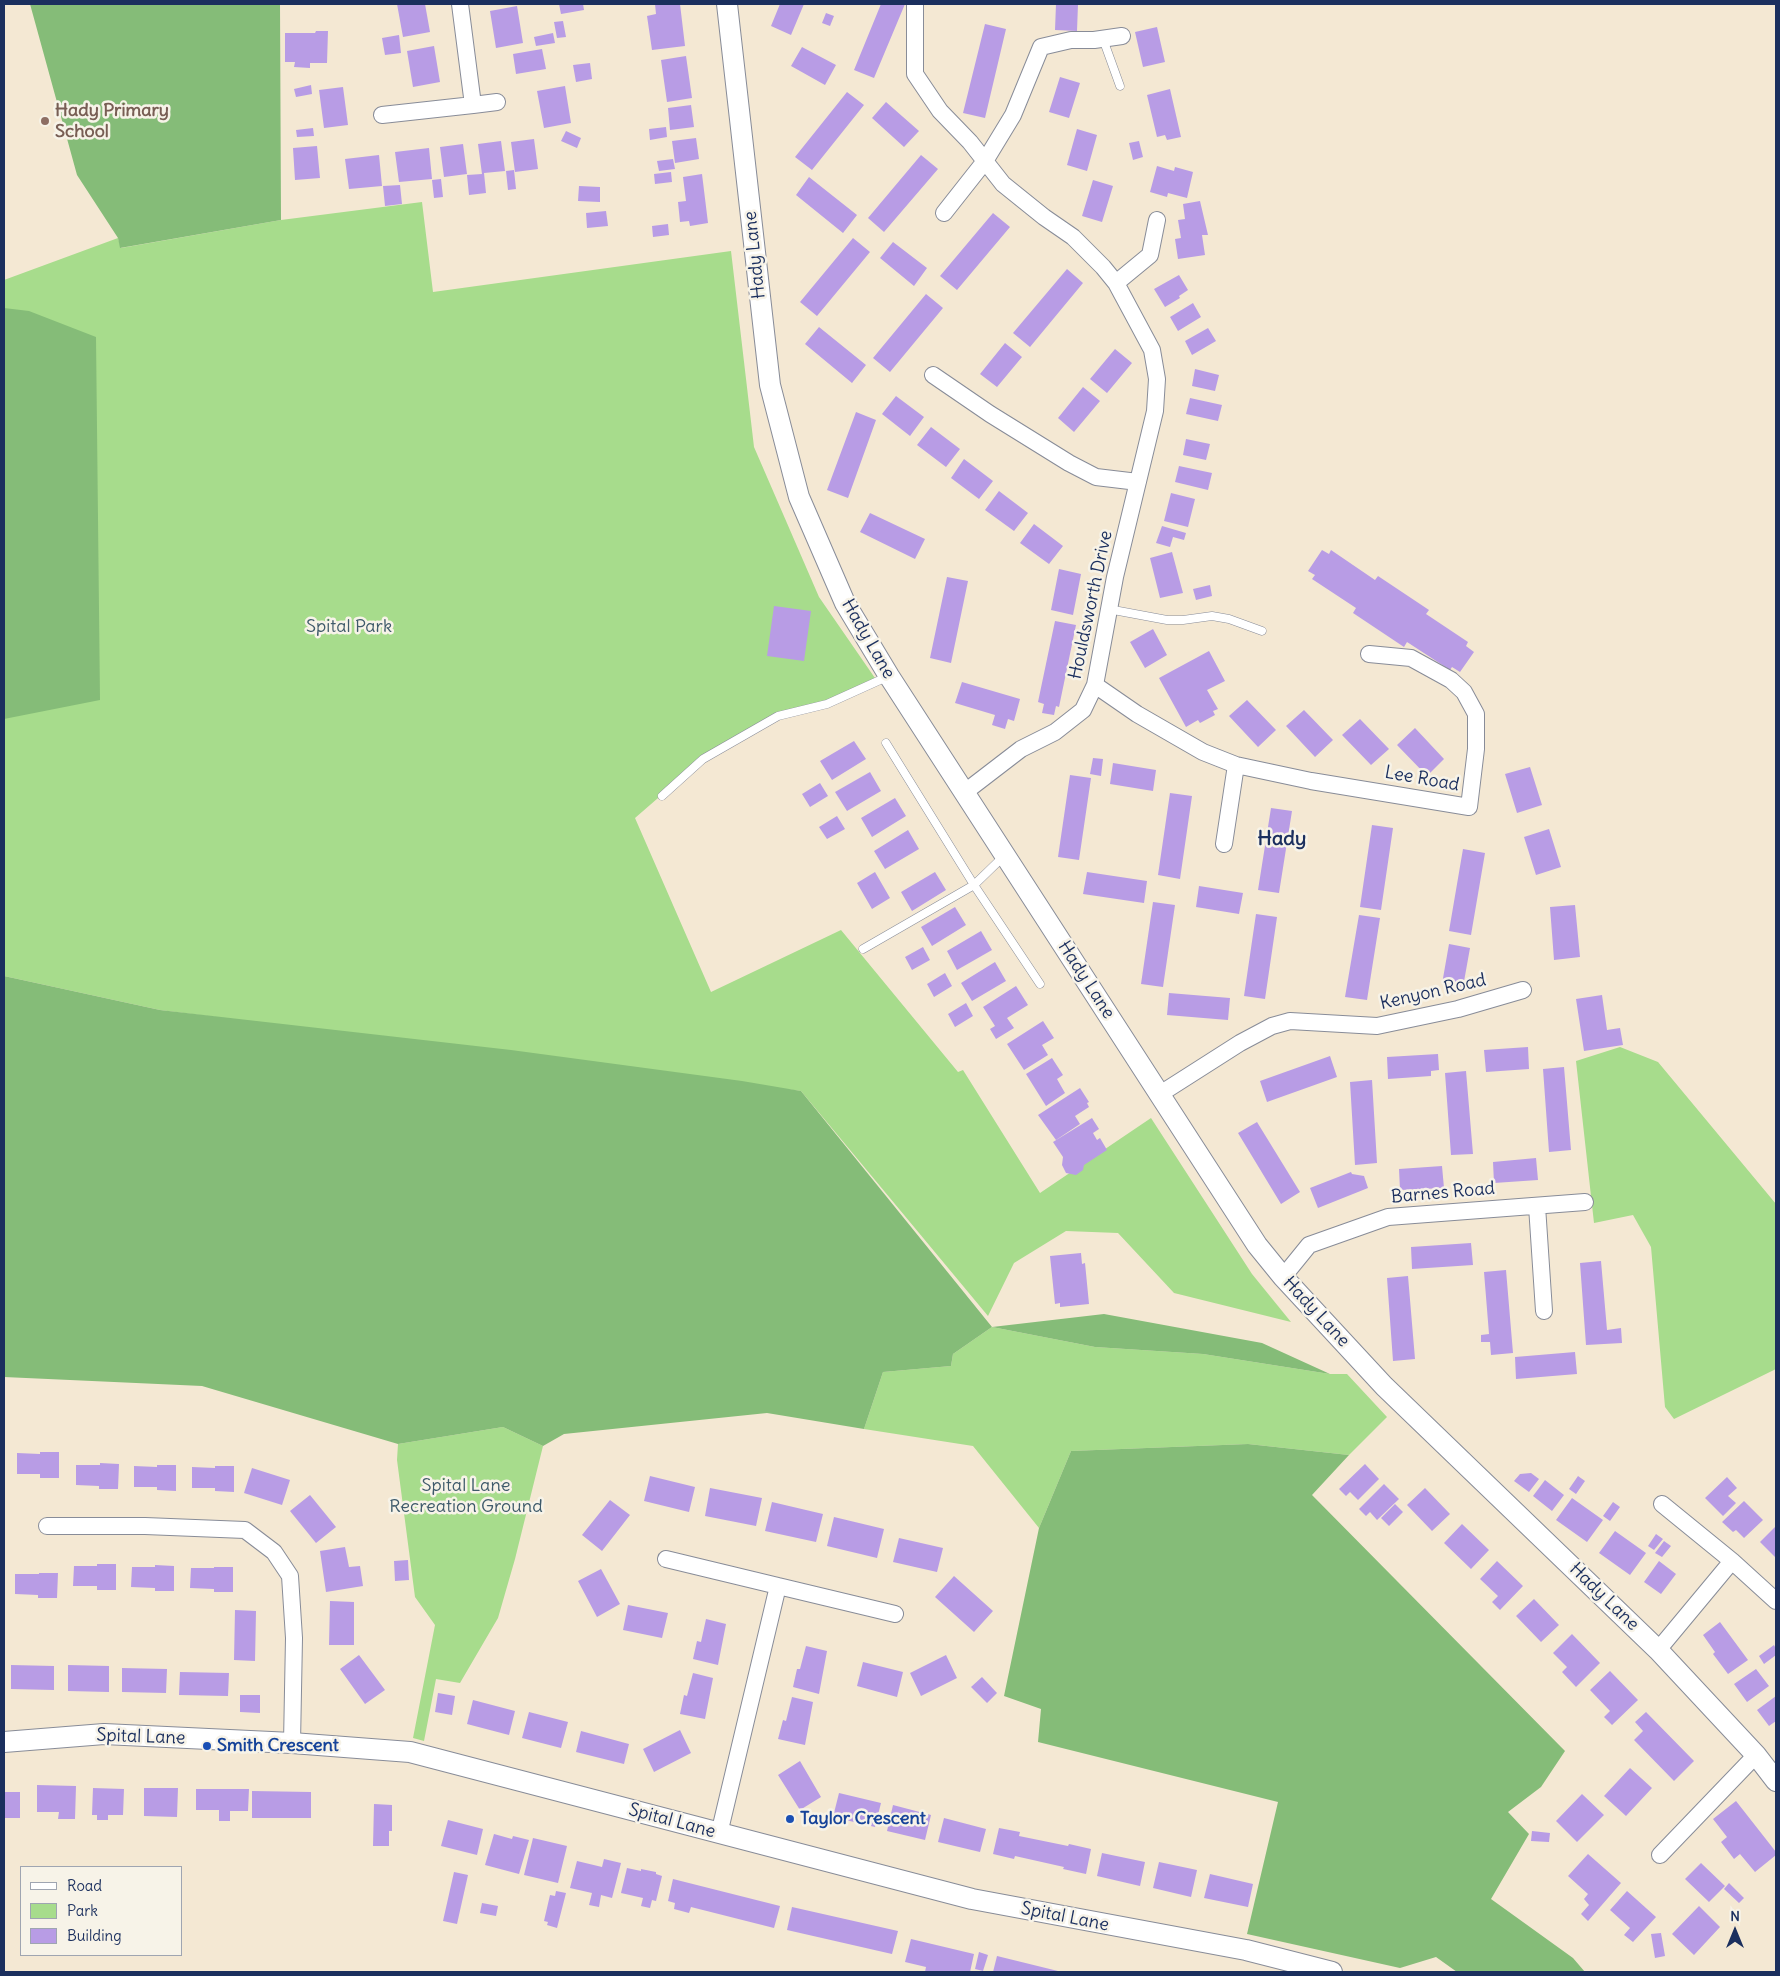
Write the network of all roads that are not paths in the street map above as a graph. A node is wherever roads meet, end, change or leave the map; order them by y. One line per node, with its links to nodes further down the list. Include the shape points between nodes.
1 (460, 4): 8 (street)
2 (727, 4): 19 (street, Hady Lane, via 770,385 777,414 799,497 845,603)
3 (915, 4): 10 (street, Houldsworth Drive, via 915,74 940,110)
4 (1122, 36): 5 (street)
5 (1103, 39): 6 (lane); 10 (street, via 1070,40 1041,47 1013,115)
6 (1120, 86)
7 (497, 102): 8 (street)
8 (473, 105): 9 (street)
9 (382, 115)
10 (985, 161): 11 (street); 13 (street, Houldsworth Drive, via 1004,184 1073,237)
11 (944, 213)
12 (1157, 220): 13 (street, via 1150,256)
13 (1116, 283): 15 (street, Houldsworth Drive, via 1152,350 1157,379 1155,411)
14 (934, 375): 15 (street, via 1069,463 1096,477)
15 (1138, 482): 16 (street, Houldsworth Drive)
16 (1108, 609): 17 (lane, via 1167,620 1212,616); 20 (street, Houldsworth Drive)
17 (1262, 631)
18 (1368, 654): 22 (street, Lee Road, via 1411,658 1451,680 1464,692 1476,714 1476,749 1469,807 1311,782)
19 (890, 676): 23 (street, Hady Lane); 24 (lane, via 827,704 778,716 703,760)
20 (1095, 685): 22 (street, Lee Road, via 1137,714 1203,752); 23 (street, Houldsworth Drive, via 1084,710 1055,732 1021,749)
21 (886, 743): 27 (lane)
22 (1236, 765): 25 (street)
23 (965, 792): 26 (street, Hady Lane)
24 (662, 796)
25 (1224, 844)
26 (1006, 855): 27 (lane); 31 (street, Hady Lane)
27 (974, 885): 28 (lane); 29 (lane)
28 (864, 949)
29 (1040, 984)
30 (1523, 990): 31 (street, Kenyon Road, via 1458,1009 1377,1026 1290,1021 1272,1026)
31 (1160, 1094): 34 (street, Hady Lane, via 1257,1245)
32 (1585, 1202): 33 (street, Barnes Road)
33 (1537, 1206): 34 (street, Barnes Road, via 1388,1217 1309,1245); 35 (street)
34 (1283, 1277): 43 (street, Hady Lane, via 1384,1386)
35 (1544, 1311)
36 (1662, 1504): 39 (street)
37 (47, 1526): 45 (street, via 245,1530 274,1552 290,1576 294,1638)
38 (666, 1559): 40 (street)
39 (1732, 1561): 41 (street); 43 (street)
40 (778, 1586): 42 (street); 48 (street)
41 (1776, 1601)
42 (895, 1614)
43 (1658, 1650): 46 (street, Hady Lane)
44 (4, 1742): 45 (street, Spital Lane, via 104,1734)
45 (292, 1743): 48 (street, Spital Lane, via 410,1752)
46 (1756, 1755): 47 (street, Hady Lane); 49 (street)
47 (1776, 1781)
48 (720, 1834): 50 (street, Spital Lane, via 972,1899 1246,1950)
49 (1660, 1855)
50 (1332, 1972)

